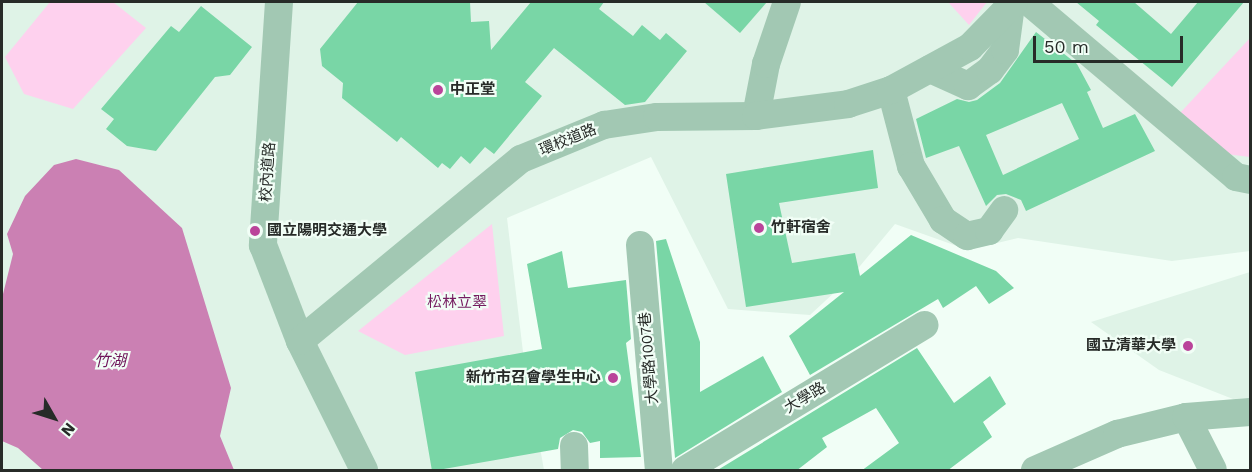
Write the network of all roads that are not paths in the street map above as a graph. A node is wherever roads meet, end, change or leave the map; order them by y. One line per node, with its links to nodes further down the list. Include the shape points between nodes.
1 (279, 2): 10 (street, 校內道路, via 263,245)
2 (787, 2): 5 (street, via 766,64)
3 (1018, 2): 4 (street, 環校道路, via 970,47); 6 (street, via 1236,177)
4 (891, 90): 5 (street, 環校道路, via 848,104); 7 (street, via 911,166 943,220 967,236 989,231)
5 (756, 116): 10 (street, 環校道路, via 657,117 604,125 521,159)
6 (1251, 180)
7 (1004, 210)
8 (640, 245): 14 (street, 大學路1007巷)
9 (924, 325): 15 (street, 大學路)
10 (300, 341): 13 (street)
11 (1250, 414): 12 (street)
12 (1186, 417): 16 (street, via 1117,434); 17 (street)
13 (364, 471)
14 (659, 471)
15 (685, 471)
16 (1035, 471)
17 (1212, 471)

